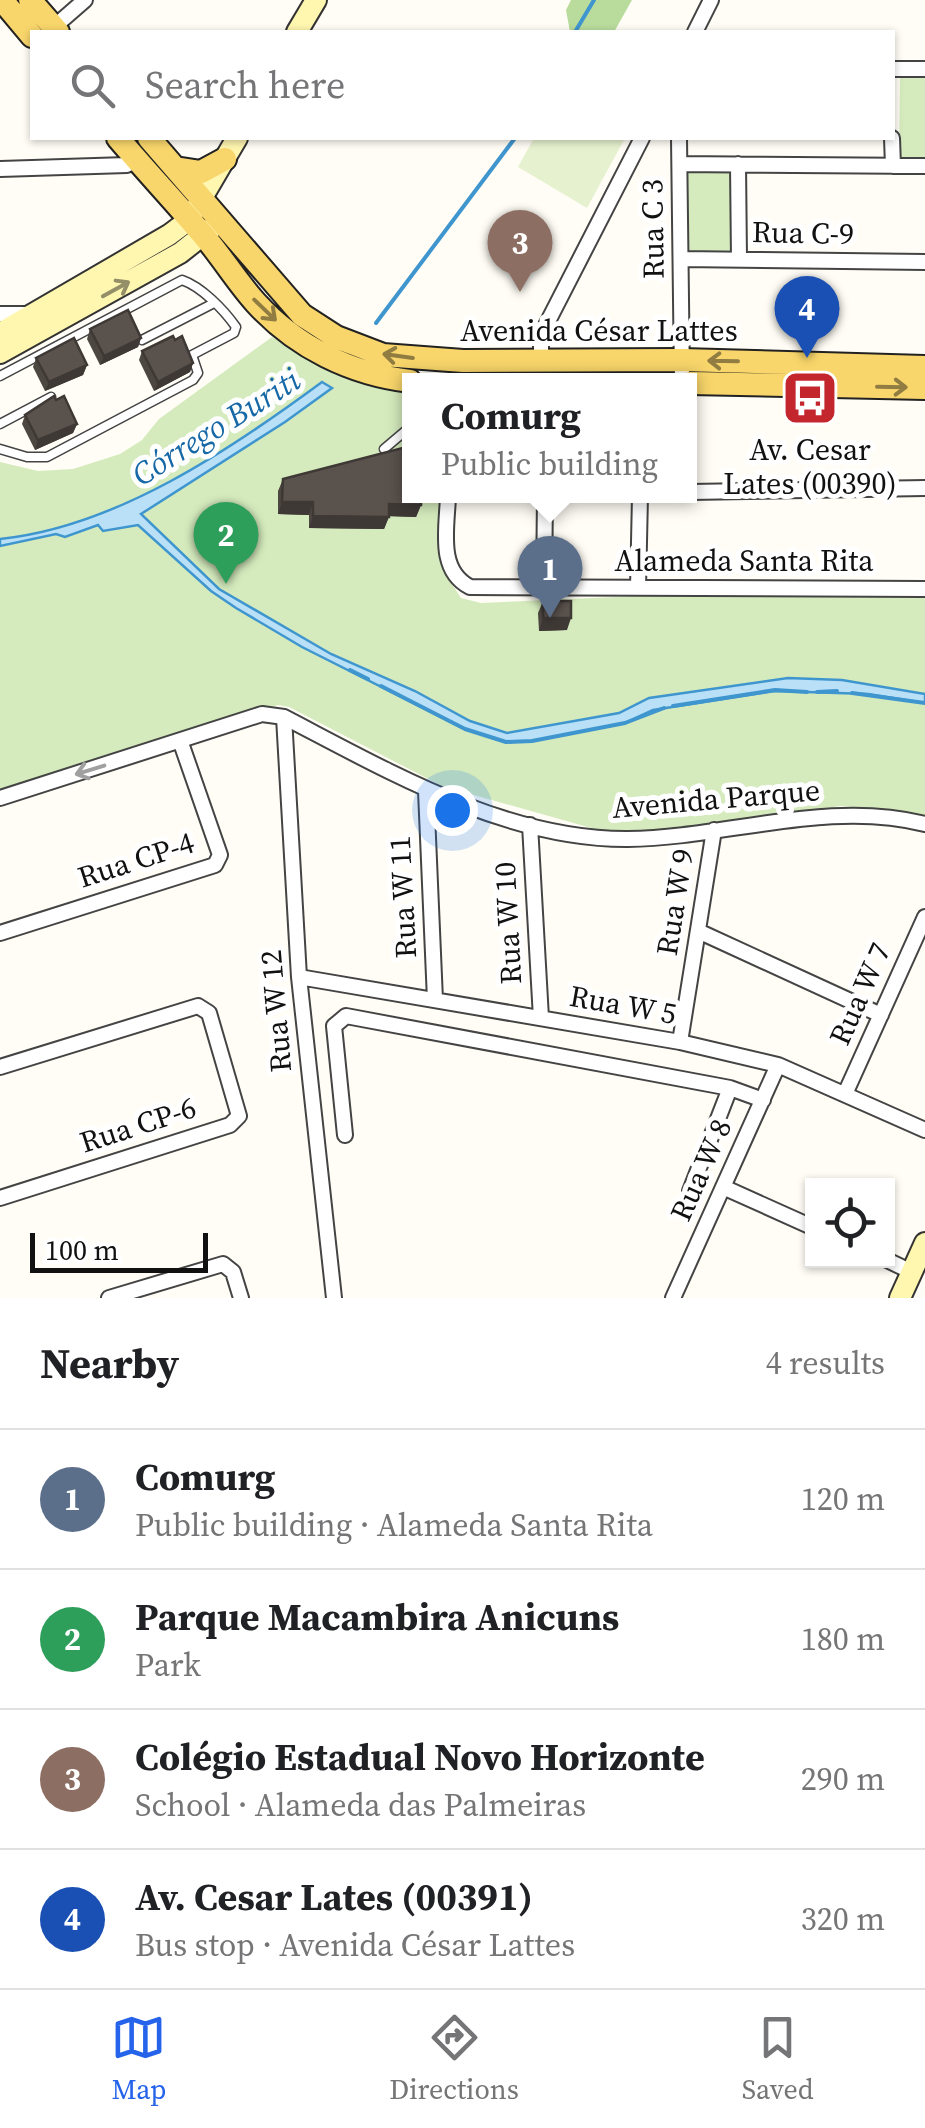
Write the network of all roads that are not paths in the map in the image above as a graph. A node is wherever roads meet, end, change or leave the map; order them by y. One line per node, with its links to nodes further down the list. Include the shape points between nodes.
1 (2, 0): 6 (main road)
2 (30, 0): 7 (main road)
3 (84, 0): 8 (street)
4 (316, 0): 9 (main road)
5 (711, 0): 10 (street)
6 (45, 30)
7 (47, 30)
8 (50, 30)
9 (298, 30)
10 (696, 30)
11 (895, 68): 12 (street)
12 (925, 69)
13 (120, 140): 19 (main road)
14 (151, 140): 24 (main road)
15 (236, 140): 26 (main road)
16 (641, 140): 38 (street, via 541,335)
17 (679, 140): 20 (street, Rua C 3)
18 (892, 140): 22 (street)
19 (136, 159): 25 (street, via 126,165); 27 (main road)
20 (680, 164): 21 (street); 28 (street, Rua C 3)
21 (738, 164): 22 (street); 29 (street)
22 (892, 166): 23 (street)
23 (925, 166)
24 (176, 168): 26 (main road); 26 (main road)
25 (0, 169)
26 (214, 179): 27 (main road)
27 (204, 225): 33 (main road, via 169,235); 34 (main road, one-way to 27, via 180,254); 38 (main road, Avenida César Lattes, one-way to 27, via 418,359 383,355 336,337 302,315); 45 (main road, one-way to 45, via 257,304 290,334 358,371)
28 (681, 259): 29 (street, Rua C-9); 41 (street, Rua C 3)
29 (738, 260): 30 (street, Rua C-9)
30 (925, 262)
31 (214, 304): 34 (lane, via 182,280); 36 (lane); 50 (lane, via 236,330 192,356 198,373 193,380 47,457)
32 (0, 314): 33 (street)
33 (32, 314): 35 (main road)
34 (62, 330): 37 (main road); 43 (lane)
35 (0, 334)
36 (142, 340)
37 (0, 353)
38 (541, 359): 40 (main road, Avenida César Lattes)
39 (925, 366): 42 (main road, Avenida César Lattes, one-way to 42)
40 (667, 373)
41 (685, 373)
42 (697, 375)
43 (0, 376)
44 (697, 376): 46 (main road, Avenida César Lattes, one-way to 46)
45 (402, 379)
46 (925, 388)
47 (51, 396): 48 (lane)
48 (0, 424)
49 (402, 434): 51 (lane)
50 (0, 449)
51 (384, 449)
52 (925, 488): 53 (street)
53 (697, 492)
54 (448, 503): 57 (street, Alameda Santa Rita, via 450,568 458,580 470,587)
55 (546, 503): 57 (street)
56 (640, 503): 58 (street)
57 (544, 587): 58 (street, Alameda Santa Rita)
58 (638, 588): 59 (street, Alameda Santa Rita)
59 (925, 589)
60 (284, 717): 61 (street, via 262,714); 62 (street, Avenida Parque); 70 (street, Rua W 12)
61 (181, 743): 63 (street, one-way to 63); 69 (street, Rua CP-4, via 220,855 215,865)
62 (426, 790): 65 (street, Avenida Parque); 71 (street, Rua W 11)
63 (0, 798)
64 (925, 824): 66 (street, Avenida Parque, via 841,816)
65 (530, 825): 66 (street, Avenida Parque, via 627,839); 73 (street, Rua W 10)
66 (714, 830): 68 (street, Rua W 9)
67 (925, 917): 72 (street, Rua W 7)
68 (698, 932): 72 (street); 74 (street, Rua W 9)
69 (0, 933)
70 (299, 977): 71 (street, Rua W 5); 91 (street, Rua W 12)
71 (436, 1000): 73 (street, Rua W 5)
72 (881, 1015): 78 (street, Rua W 7)
73 (540, 1018): 74 (street, Rua W 5)
74 (680, 1042): 75 (street, Rua W 5)
75 (778, 1065): 78 (street, Rua W 5); 79 (street, Rua W 8)
76 (0, 1067): 84 (street, Rua CP-6, via 198,1006 209,1014 239,1116 230,1125)
77 (730, 1088): 79 (street); 81 (street, via 346,1016 334,1026); 83 (street)
78 (845, 1094): 80 (street, Rua W 5)
79 (762, 1100): 82 (street, Rua W 8)
80 (925, 1130)
81 (345, 1135)
82 (723, 1186): 85 (street); 92 (street, Rua W 8)
83 (690, 1191)
84 (0, 1198)
85 (805, 1224)
86 (925, 1243): 88 (main road)
87 (895, 1264): 88 (street)
88 (912, 1272): 93 (main road)
89 (109, 1298): 90 (street, via 223,1264 233,1272)
90 (240, 1298)
91 (334, 1298)
92 (673, 1298)
93 (900, 1298)

